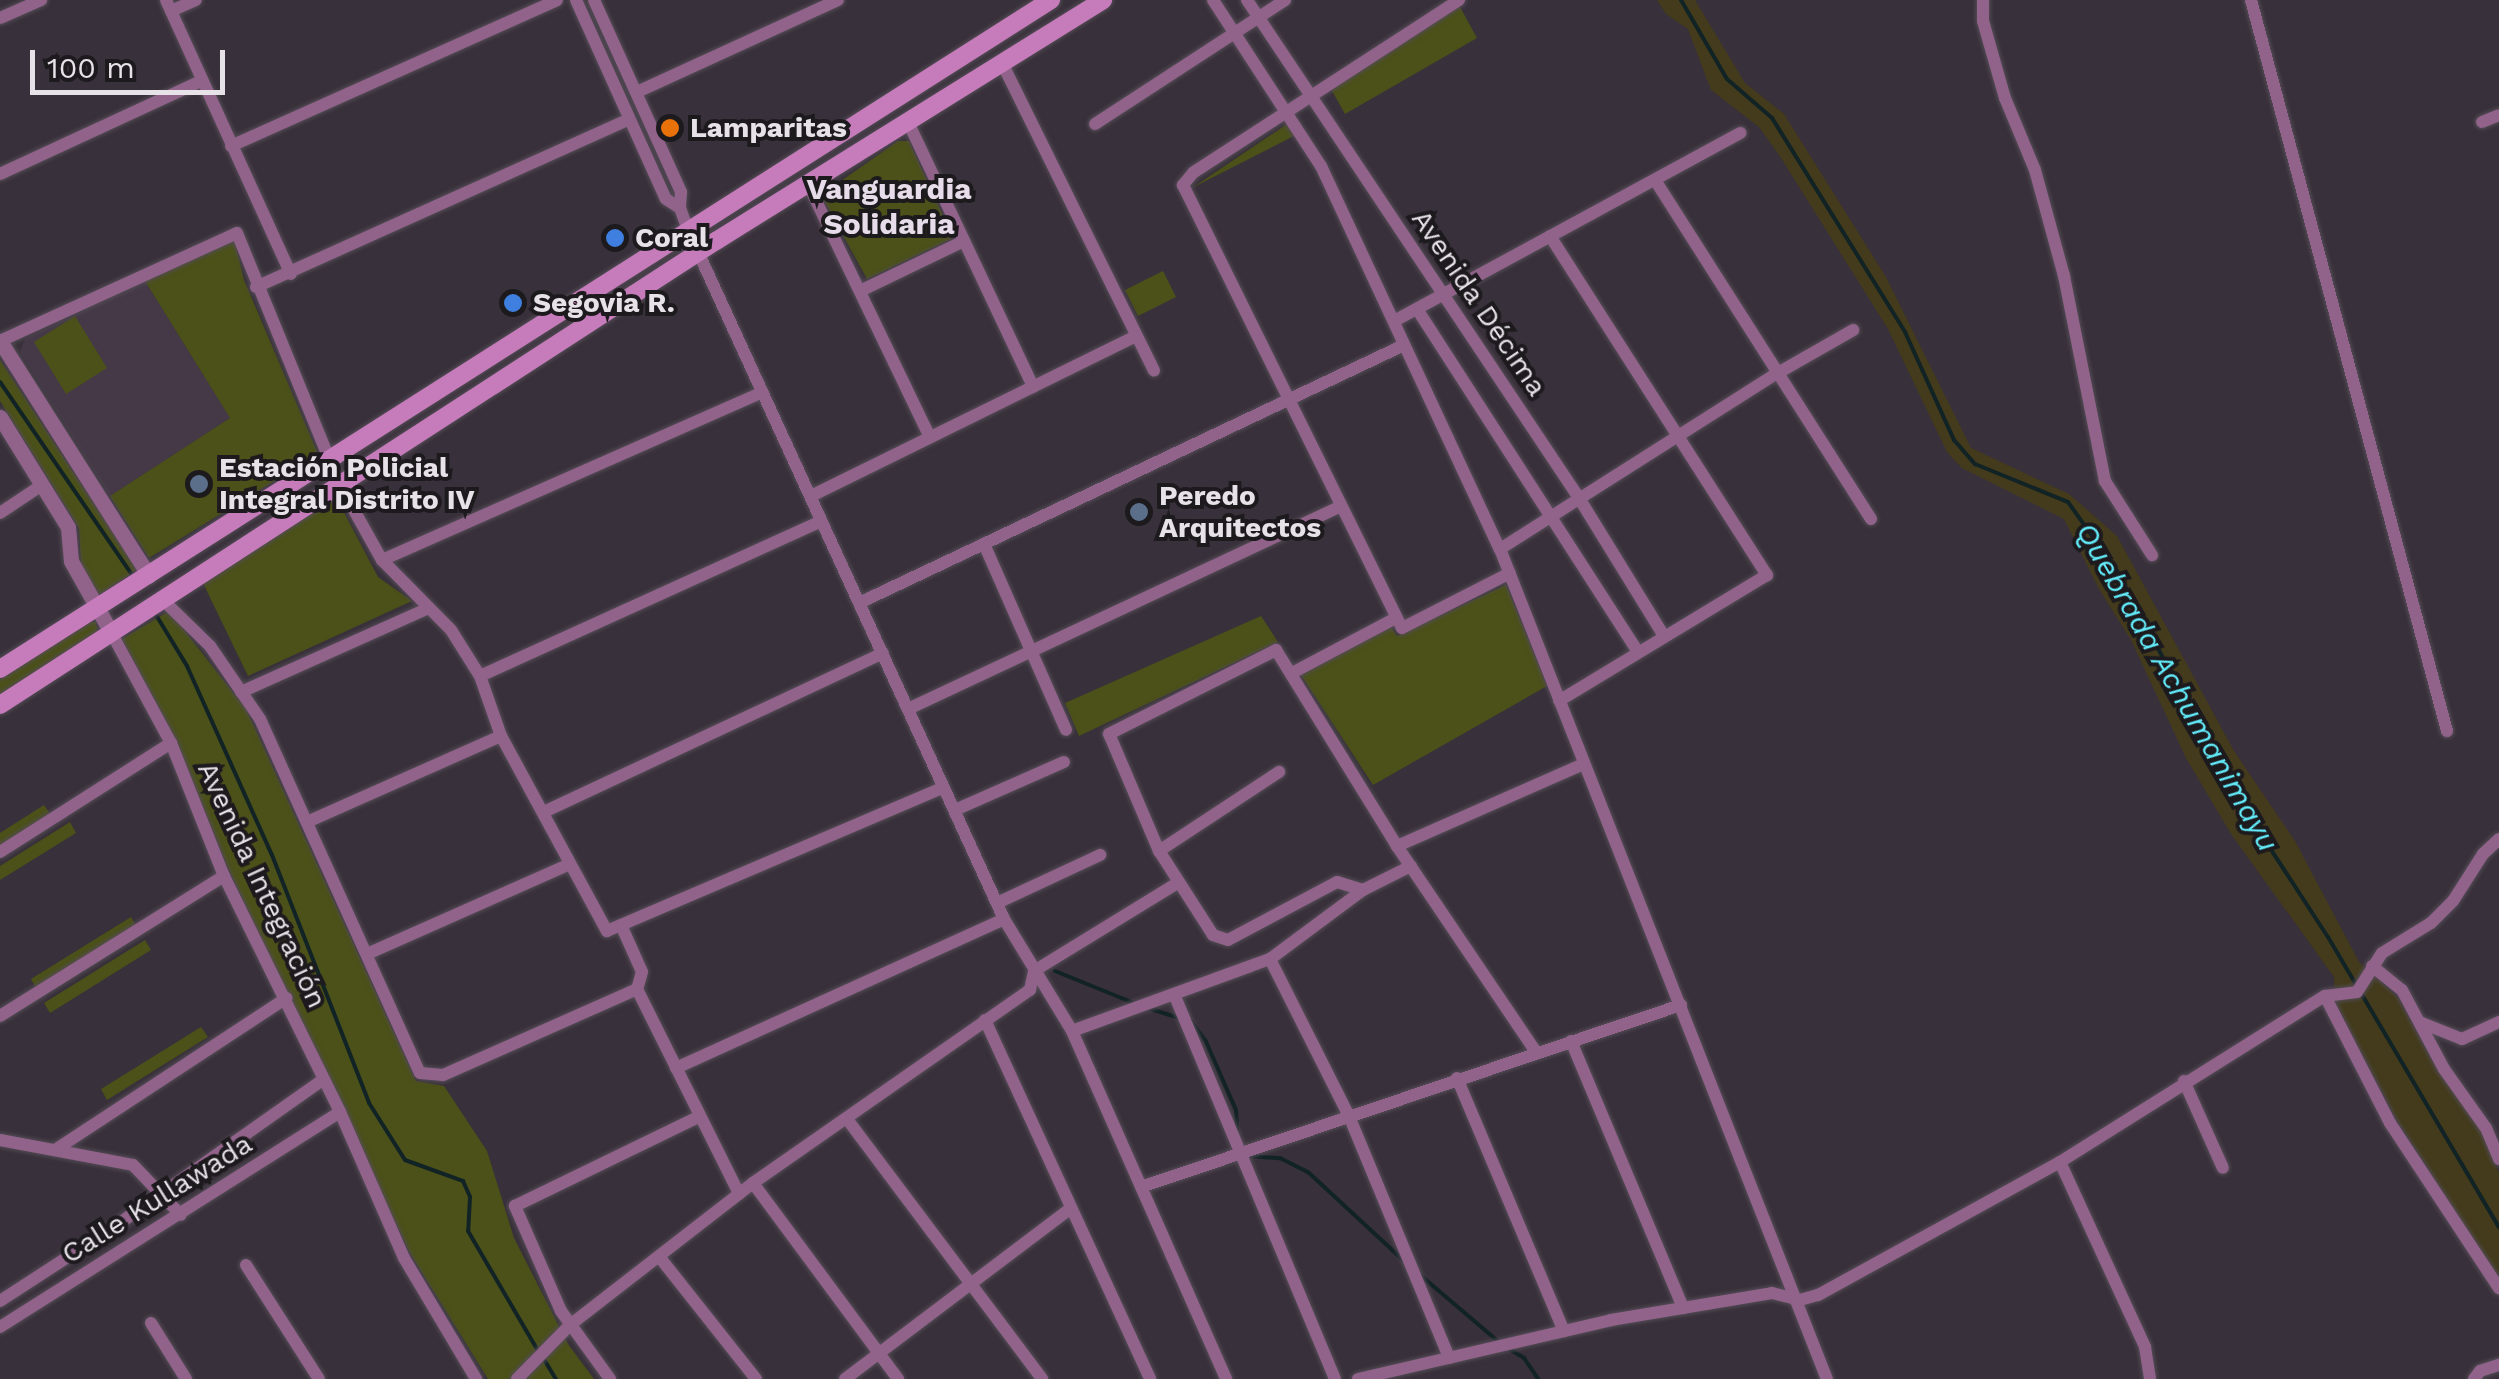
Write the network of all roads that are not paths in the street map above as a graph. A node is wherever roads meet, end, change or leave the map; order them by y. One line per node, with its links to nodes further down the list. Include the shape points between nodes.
1 (41, 0): 19 (street)
2 (196, 0): 16 (street)
3 (557, 0): 32 (street)
4 (576, 0): 27 (street)
5 (594, 0): 23 (street)
6 (797, 0): 17 (street)
7 (838, 0): 17 (street)
8 (1051, 0): 37 (main road)
9 (1102, 0): 21 (main road)
10 (1213, 0): 20 (street)
11 (1247, 0): 18 (street, Avenida Décima)
12 (1285, 0): 18 (street)
13 (1459, 0): 24 (street)
14 (1983, 0): 71 (street, via 2005,98 2035,170 2064,276 2105,481)
15 (2251, 0): 93 (street)
16 (168, 6): 22 (street)
17 (804, 16): 23 (street)
18 (1258, 16): 20 (street); 24 (street, Avenida Décima)
19 (0, 18)
20 (1235, 31): 25 (street); 30 (street)
21 (1002, 63): 28 (main road); 48 (street)
22 (202, 80): 32 (street); 33 (street)
23 (637, 92): 36 (street, via 681,192)
24 (1312, 94): 25 (street); 44 (street, Avenida Décima)
25 (1287, 110): 46 (street); 55 (street, via 1193,173 1184,186)
26 (2499, 115): 29 (street)
27 (629, 119): 36 (street, via 666,199); 41 (street)
28 (908, 122): 35 (main road); 39 (street)
29 (2482, 122)
30 (1095, 124)
31 (1741, 133): 34 (street)
32 (231, 146): 41 (street)
33 (0, 174)
34 (1655, 180): 38 (street); 52 (street)
35 (808, 184): 40 (main road); 43 (street)
36 (680, 208): 37 (street)
37 (688, 230): 40 (street); 59 (main road)
38 (1550, 236): 44 (street); 57 (street)
39 (964, 240): 43 (street); 53 (street)
40 (700, 251): 54 (street); 60 (main road)
41 (291, 274): 42 (street)
42 (256, 287): 49 (street, via 237,234); 59 (street)
43 (860, 291): 58 (street)
44 (1442, 295): 45 (street); 63 (street, Avenida Décima)
45 (1417, 309): 46 (street); 66 (street, Avenida Décima)
46 (1396, 320): 50 (street)
47 (1854, 330): 52 (street)
48 (1136, 336): 51 (street); 53 (street)
49 (0, 341): 74 (street)
50 (1402, 346): 55 (street); 70 (street)
51 (1154, 372)
52 (1776, 374): 57 (street); 67 (street)
53 (1033, 387): 58 (street)
54 (763, 392): 62 (street); 72 (street)
55 (1290, 401): 64 (street); 69 (street)
56 (0, 417): 61 (street, Avenida Integración)
57 (1679, 436): 63 (street); 81 (street, via 1767,576)
58 (930, 437): 62 (street)
59 (330, 463): 60 (street); 74 (main road)
60 (340, 485): 72 (street); 76 (main road)
61 (42, 486): 65 (street); 78 (street, Avenida Integración, via 68,527 71,561)
62 (810, 496): 68 (street)
63 (1578, 498): 66 (street); 81 (street, Avenida Décima)
64 (1340, 507): 79 (street); 82 (street)
65 (0, 512)
66 (1550, 514): 70 (street); 83 (street, Avenida Décima)
67 (1870, 519)
68 (822, 521): 75 (street); 87 (street)
69 (984, 544): 75 (street); 82 (street)
70 (1500, 549): 73 (street)
71 (2152, 555)
72 (382, 560): 77 (street)
73 (1510, 574): 79 (street, via 1402,628); 89 (street)
74 (140, 582): 78 (main road)
75 (860, 603): 84 (street)
76 (155, 605): 80 (main road); 88 (street, via 210,646)
77 (428, 608): 87 (street); 88 (street)
78 (96, 609): 80 (street, Avenida Integración); 85 (main road)
79 (1396, 618): 86 (street)
80 (112, 634): 90 (main road); 95 (street, Avenida Integración)
81 (1664, 636): 83 (street)
82 (1032, 650): 91 (street); 92 (street)
83 (1638, 652): 89 (street)
84 (882, 653): 91 (street); 100 (street)
85 (0, 669)
86 (1292, 673): 104 (street); 105 (street, via 1276,650 1110,734)
87 (480, 676): 94 (street)
88 (240, 692): 102 (street, via 260,719)
89 (1559, 700): 97 (street)
90 (0, 704)
91 (908, 708): 99 (street)
92 (1066, 730)
93 (2447, 732)
94 (502, 736): 100 (street); 102 (street)
95 (171, 743): 106 (street); 110 (street, Avenida Integración)
96 (1064, 762): 101 (street)
97 (1584, 764): 104 (street); 124 (street)
98 (1279, 772): 105 (street)
99 (944, 787): 101 (street); 115 (street)
100 (546, 810): 108 (street)
101 (954, 810): 113 (street)
102 (307, 822): 116 (street)
103 (2499, 838): 118 (street, via 2453,901)
104 (1398, 846): 109 (street)
105 (1159, 851): 111 (street)
106 (0, 852)
107 (1100, 855): 113 (street)
108 (570, 864): 115 (street, via 607,931); 116 (street)
109 (1411, 866): 112 (street); 131 (street)
110 (224, 876): 123 (street, Avenida Integración); 125 (street)
111 (1179, 882): 112 (street, via 1213,935 1228,940 1337,882); 119 (street)
112 (1364, 890): 117 (street)
113 (997, 903): 114 (street)
114 (1004, 919): 119 (street); 132 (street)
115 (621, 925): 120 (street, via 642,972)
116 (366, 954): 120 (street, via 420,1073 443,1074)
117 (1270, 959): 121 (street); 138 (street)
118 (2372, 966): 122 (street, via 2357,992); 127 (street, via 2402,990)
119 (1034, 971): 126 (street, via 1030,990); 129 (street)
120 (637, 988): 132 (street)
121 (1174, 994): 129 (street); 142 (street)
122 (2325, 996): 135 (street); 155 (street, via 2390,1123)
123 (286, 998): 134 (street, Avenida Integración); 141 (street)
124 (1681, 1005): 130 (street); 157 (street)
125 (0, 1016)
126 (985, 1020): 139 (street); 150 (street)
127 (2420, 1022): 128 (street, via 2462,1039); 143 (street)
128 (2499, 1022)
129 (1072, 1031): 147 (street)
130 (1571, 1041): 131 (street); 158 (street)
131 (1536, 1052): 133 (street)
132 (676, 1068): 137 (street)
133 (1457, 1078): 138 (street); 162 (street)
134 (324, 1079): 136 (street, Avenida Integración); 148 (street)
135 (2184, 1080): 144 (street); 145 (street)
136 (340, 1112): 151 (street, Calle Kullawada); 169 (street, Avenida Integración, via 404,1258)
137 (700, 1116): 149 (street); 160 (street, via 515,1206)
138 (1349, 1116): 142 (street); 164 (street)
139 (847, 1119): 146 (street); 154 (street)
140 (0, 1140): 141 (street)
141 (55, 1150): 148 (street, via 133,1165)
142 (1237, 1152): 147 (street); 177 (street)
143 (2499, 1159)
144 (2060, 1162): 157 (street); 180 (street, via 2145,1347)
145 (2223, 1168)
146 (753, 1182): 149 (street); 163 (street)
147 (1142, 1187): 166 (street)
148 (160, 1192): 151 (street); 156 (street)
149 (739, 1194): 152 (street)
150 (1070, 1209): 154 (street); 176 (street)
151 (181, 1214): 161 (street, Calle Kullawada)
152 (661, 1258): 160 (street); 172 (street)
153 (246, 1265): 168 (street)
154 (972, 1284): 163 (street); 175 (street)
155 (2499, 1288)
156 (0, 1300)
157 (1800, 1300): 158 (street, via 1772,1293); 179 (street)
158 (1683, 1308): 162 (street)
159 (151, 1323): 167 (street)
160 (570, 1325): 170 (street); 171 (street)
161 (0, 1326)
162 (1564, 1331): 164 (street)
163 (879, 1353): 173 (street); 174 (street)
164 (1449, 1358): 178 (street)
165 (2499, 1365): 181 (street)
166 (1223, 1378)
167 (186, 1379)
168 (320, 1379)
169 (476, 1379)
170 (517, 1379)
171 (610, 1379)
172 (756, 1379)
173 (844, 1379)
174 (898, 1379)
175 (1042, 1379)
176 (1150, 1379)
177 (1335, 1379)
178 (1358, 1379)
179 (1827, 1379)
180 (2150, 1379)
181 (2474, 1379)

